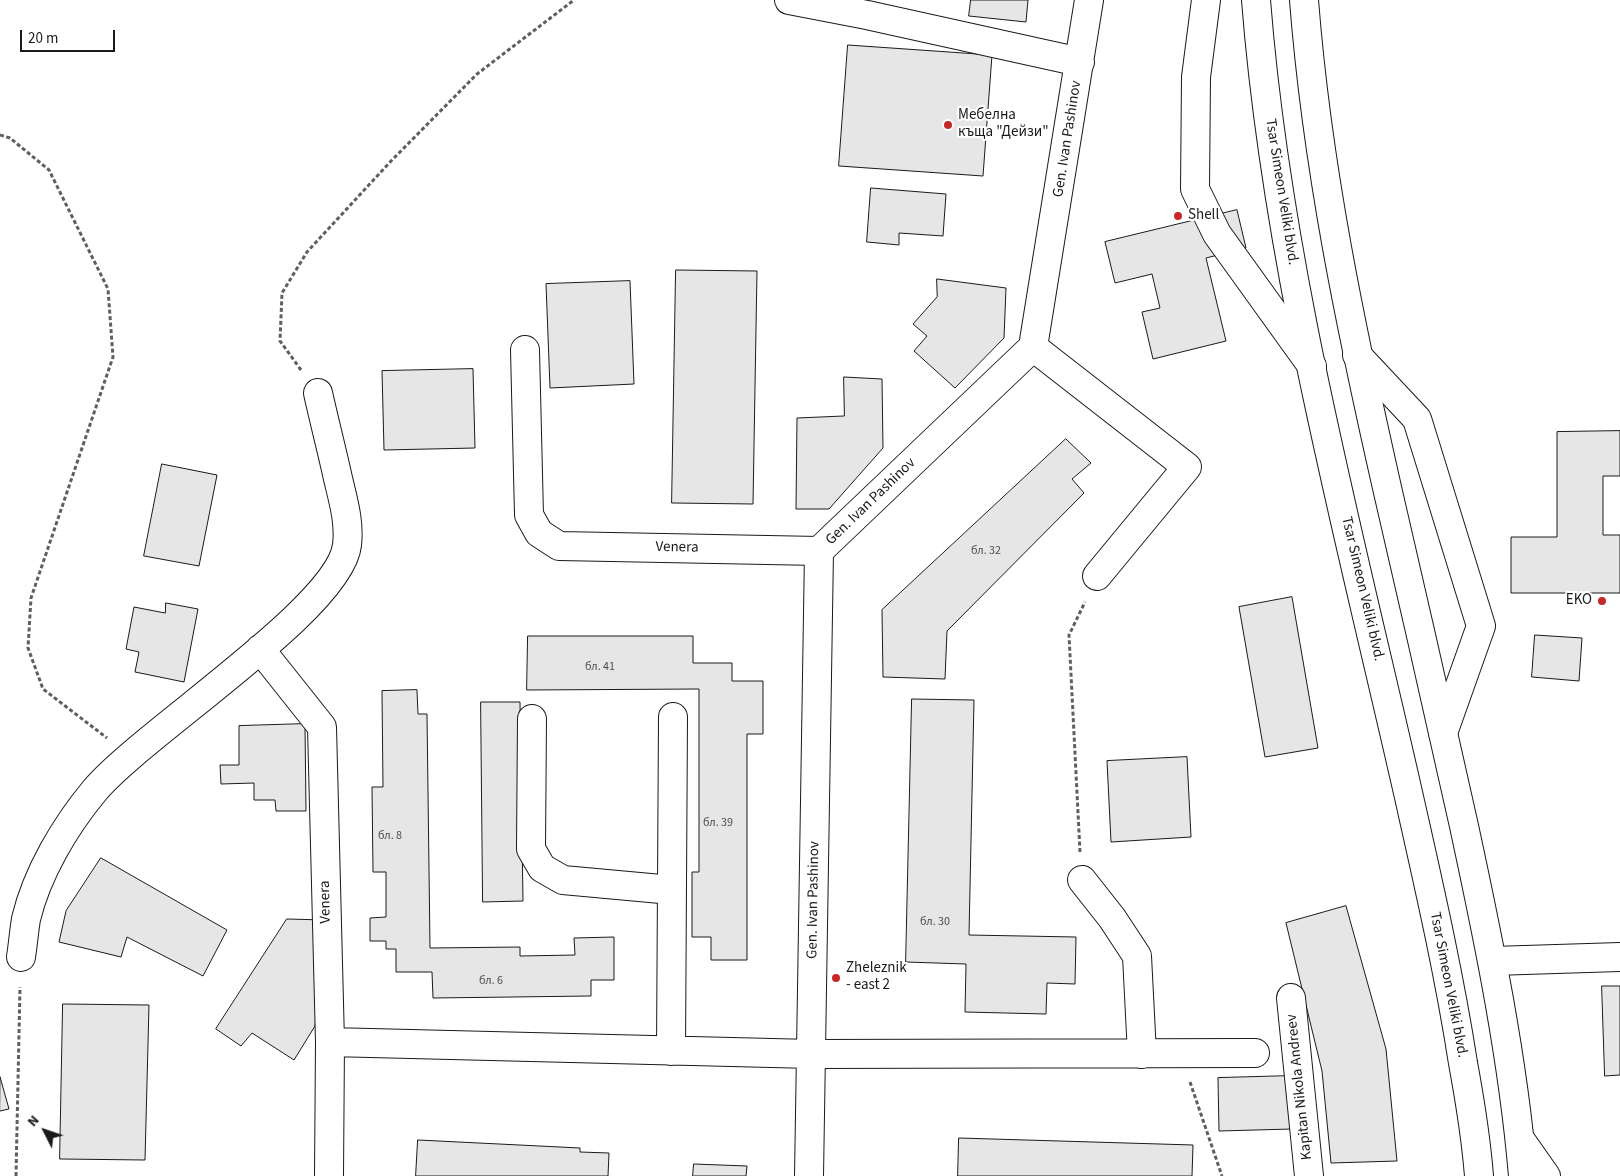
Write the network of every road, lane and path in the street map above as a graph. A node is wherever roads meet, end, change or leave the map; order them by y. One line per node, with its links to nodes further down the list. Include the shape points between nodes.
1 (574, 0): 13 (path, via 477,74 307,252 282,294 280,341)
2 (789, 0): 7 (street)
3 (1089, 0): 7 (street, Gen. Ivan Pashinov)
4 (1206, 0): 12 (street, via 1196,77 1196,189 1217,234)
5 (1256, 0): 12 (street, Tsar Simeon Veliki blvd., via 1261,61 1283,216)
6 (1304, 0): 11 (street, via 1310,76 1328,208)
7 (1080, 62): 9 (street, Gen. Ivan Pashinov)
8 (0, 135): 20 (path, via 10,138 49,170 108,289 113,357 31,598 28,648 43,689 88,725)
9 (1033, 347): 14 (street, Gen. Ivan Pashinov); 15 (street, via 1187,467)
10 (525, 350): 14 (street, Venera, via 529,515 539,533 559,546)
11 (1357, 354): 19 (street); 19 (street, via 1418,419 1481,626)
12 (1312, 366): 39 (street, Tsar Simeon Veliki blvd., via 1448,971)
13 (318, 393): 16 (street, via 348,520 347,546 339,569 312,601)
14 (819, 551): 30 (street, Gen. Ivan Pashinov)
15 (1097, 576): 21 (path, via 1069,635)
16 (260, 649): 20 (street); 27 (street, Venera, via 322,727)
17 (673, 717): 22 (street)
18 (532, 719): 22 (street, via 531,849 542,868 563,880)
19 (1443, 733): 25 (street)
20 (133, 754): 23 (street, via 96,790 64,834 40,878 26,920)
21 (1082, 880): 31 (street, via 1137,956)
22 (672, 890): 28 (street)
23 (21, 957): 34 (path)
24 (1620, 957): 25 (street)
25 (1493, 961): 33 (street)
26 (1291, 998): 38 (street, Kapitan Nikola Andreev)
27 (330, 1042): 28 (street); 35 (street, Venera)
28 (671, 1051): 30 (street)
29 (1255, 1053): 32 (street)
30 (812, 1054): 31 (street); 36 (street, Gen. Ivan Pashinov)
31 (1142, 1054): 32 (street)
32 (1181, 1054): 37 (path)
33 (1520, 1140): 40 (street); 41 (street)
34 (16, 1176)
35 (329, 1176)
36 (810, 1176)
37 (1222, 1176)
38 (1309, 1176)
39 (1479, 1176)
40 (1523, 1176)
41 (1546, 1176)

